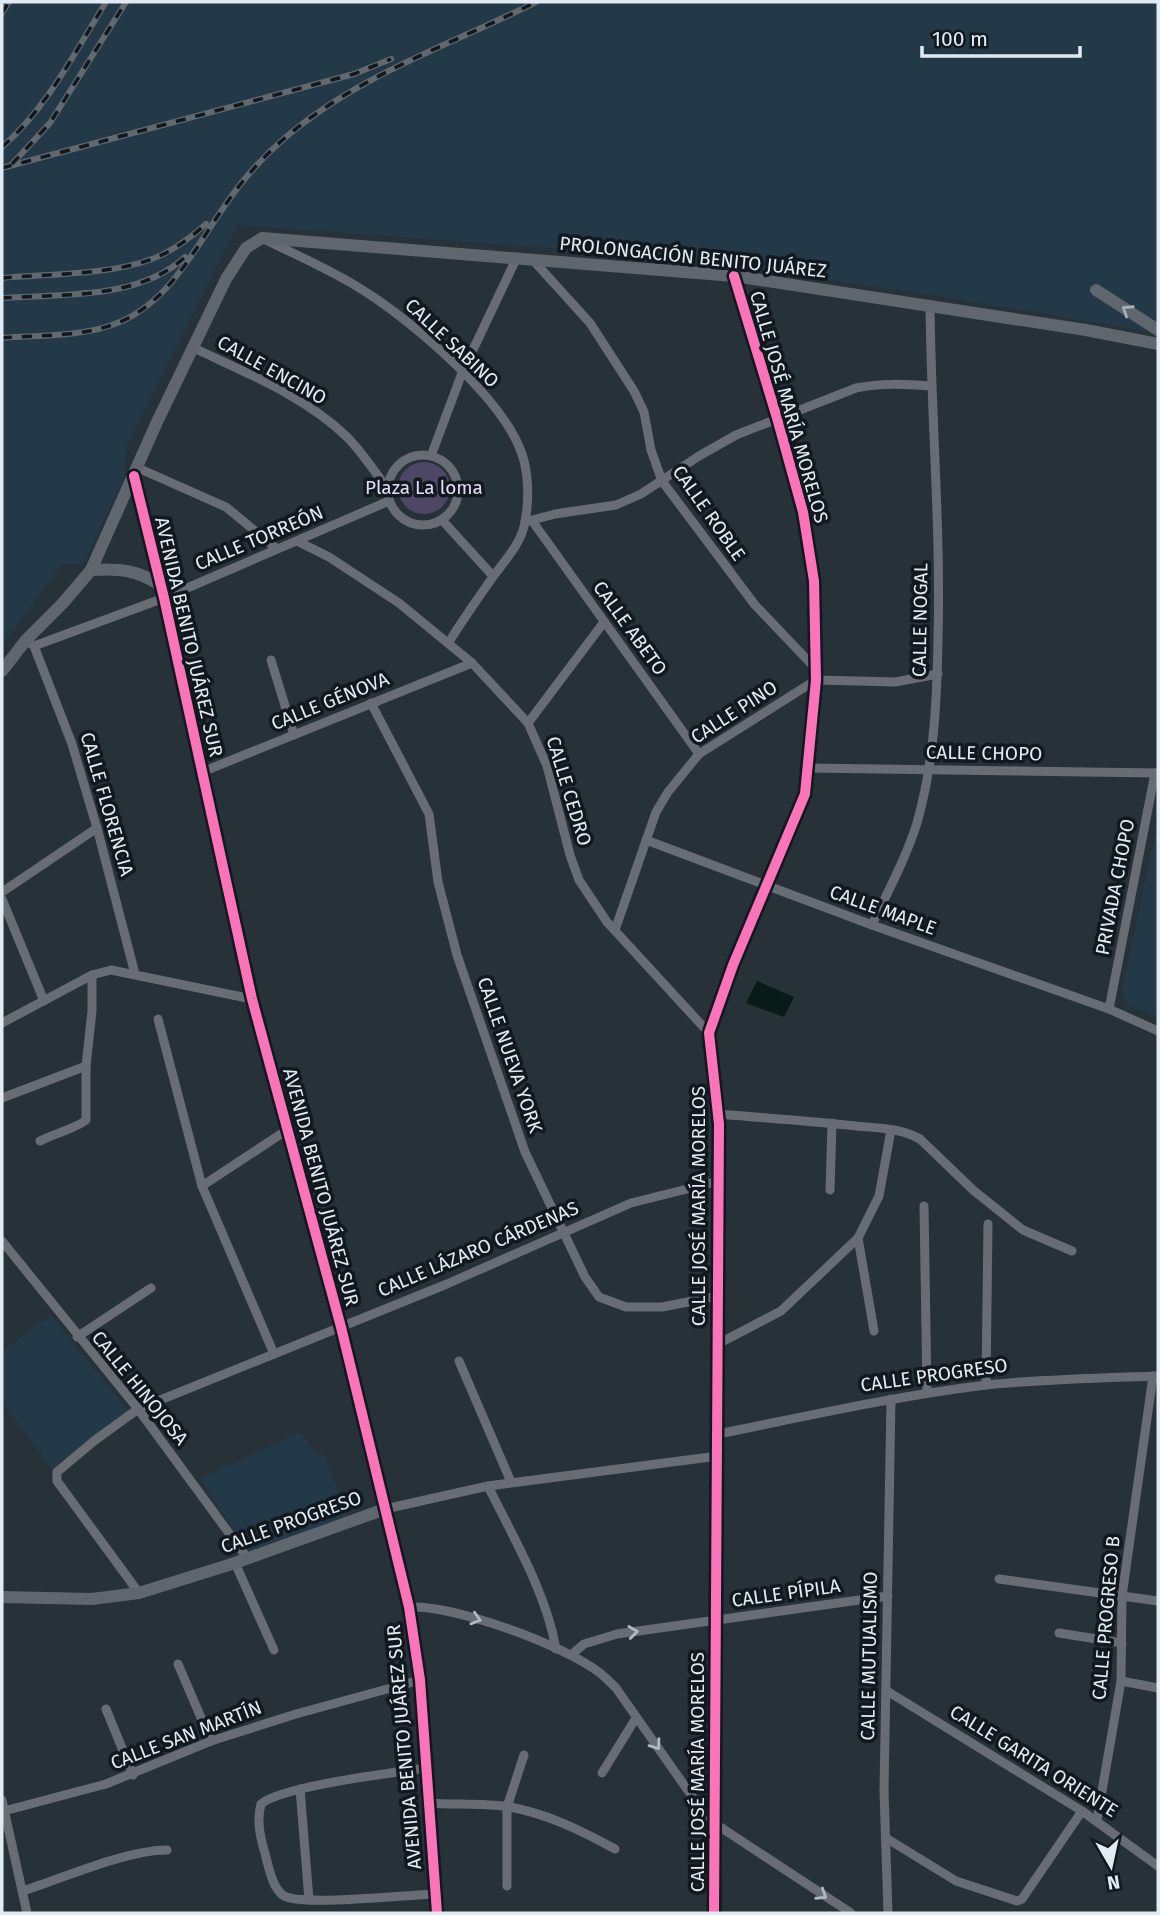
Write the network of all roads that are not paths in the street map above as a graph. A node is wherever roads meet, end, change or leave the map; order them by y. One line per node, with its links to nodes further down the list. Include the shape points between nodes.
1 (262, 238): 2 (street, PROLONGACIÓN BENITO JUÁREZ); 9 (street, via 246,248 235,263); 10 (street, CALLE SABINO, via 360,288)
2 (517, 257): 3 (street, PROLONGACIÓN BENITO JUÁREZ); 10 (street)
3 (532, 259): 4 (street, PROLONGACIÓN BENITO JUÁREZ); 15 (street, CALLE ROBLE, via 590,323 635,391)
4 (734, 276): 6 (street, PROLONGACIÓN BENITO JUÁREZ); 12 (street, CALLE JOSÉ MARÍA MORELOS)
5 (1096, 290): 7 (street, one-way to 5)
6 (930, 305): 8 (street, PROLONGACIÓN BENITO JUÁREZ); 11 (street, CALLE NOGAL)
7 (1158, 330)
8 (1158, 344)
9 (194, 348): 14 (street); 16 (street, CALLE ENCINO, via 314,411 347,437)
10 (462, 373): 13 (street); 19 (street, CALLE SABINO, via 499,414 522,453)
11 (931, 386): 12 (street, via 899,383 856,388); 32 (street, CALLE NOGAL, via 939,586)
12 (777, 418): 15 (street, via 736,435); 30 (street, CALLE JOSÉ MARÍA MORELOS, via 803,512 814,581)
13 (431, 456): 16 (street, via 418,455 399,463); 18 (street, via 450,467 456,479 454,506)
14 (136, 472): 21 (street, via 226,507); 22 (street); 24 (street, AVENIDA BENITO JUÁREZ SUR)
15 (662, 481): 19 (street, via 615,505); 30 (street, CALLE ROBLE, via 750,599)
16 (387, 488): 17 (street)
17 (389, 501): 18 (street, via 405,520 417,525); 20 (street, CALLE TORREÓN)
18 (442, 520): 23 (street)
19 (529, 522): 23 (street, CALLE SABINO); 25 (street, CALLE ABETO)
20 (297, 541): 21 (street, CALLE TORREÓN); 26 (street, CALLE CEDRO, via 357,574)
21 (277, 549): 24 (street, CALLE TORREÓN)
22 (91, 570): 24 (street, via 130,570 149,578); 27 (street)
23 (493, 576): 26 (street, CALLE SABINO)
24 (162, 592): 27 (street, CALLE TORREÓN); 40 (street, AVENIDA BENITO JUÁREZ SUR)
25 (604, 622): 35 (street); 37 (street, CALLE ABETO)
26 (449, 642): 29 (street, CALLE CEDRO)
27 (30, 643): 31 (street); 42 (street, CALLE FLORENCIA, via 68,732)
28 (271, 660): 36 (street)
29 (472, 663): 34 (street, CALLE GÉNOVA); 35 (street, CALLE CEDRO)
30 (816, 668): 33 (street, CALLE JOSÉ MARÍA MORELOS)
31 (2, 671)
32 (937, 674): 33 (street, via 895,682); 39 (street, CALLE NOGAL)
33 (816, 680): 37 (street, CALLE PINO); 38 (street, CALLE JOSÉ MARÍA MORELOS)
34 (371, 704): 36 (street, CALLE GÉNOVA); 70 (street, CALLE NUEVA YORK, via 429,814 438,882 457,955 517,1134)
35 (528, 723): 48 (street, CALLE CEDRO, via 547,766 575,870)
36 (294, 735): 40 (street, CALLE GÉNOVA)
37 (699, 754): 43 (street, CALLE PINO, via 662,802)
38 (809, 768): 39 (street, CALLE CHOPO); 44 (street, CALLE JOSÉ MARÍA MORELOS, via 802,802)
39 (930, 769): 41 (street, CALLE CHOPO); 47 (street, CALLE NOGAL, via 912,835)
40 (202, 772): 51 (street, AVENIDA BENITO JUÁREZ SUR)
41 (1157, 773): 53 (street, PRIVADA CHOPO)
42 (97, 828): 45 (street); 49 (street, CALLE FLORENCIA)
43 (646, 840): 44 (street, CALLE MAPLE); 48 (street, CALLE PINO)
44 (766, 886): 47 (street, CALLE MAPLE); 57 (street, CALLE JOSÉ MARÍA MORELOS)
45 (2, 892)
46 (2, 899): 52 (street)
47 (872, 925): 53 (street, CALLE MAPLE)
48 (615, 930): 57 (street, CALLE CEDRO)
49 (135, 974): 50 (street, via 111,970); 51 (street)
50 (92, 975): 52 (street); 58 (street)
51 (252, 999): 62 (street, AVENIDA BENITO JUÁREZ SUR)
52 (44, 1000): 55 (street)
53 (1109, 1009): 56 (street, CALLE MAPLE)
54 (158, 1019): 66 (street)
55 (2, 1023)
56 (1158, 1031)
57 (709, 1032): 60 (street, CALLE JOSÉ MARÍA MORELOS)
58 (86, 1066): 59 (street); 64 (street, via 86,1121)
59 (2, 1098)
60 (718, 1114): 61 (street); 65 (street, CALLE JOSÉ MARÍA MORELOS)
61 (832, 1123): 63 (street); 67 (street)
62 (287, 1130): 66 (street); 76 (street, AVENIDA BENITO JUÁREZ SUR)
63 (891, 1130): 71 (street, via 879,1196); 73 (street, via 920,1139 973,1190 1032,1235)
64 (40, 1141)
65 (719, 1181): 70 (street, CALLE LÁZARO CÁRDENAS, via 631,1203); 75 (street, CALLE JOSÉ MARÍA MORELOS)
66 (202, 1186): 80 (street)
67 (830, 1191)
68 (924, 1206): 84 (street)
69 (988, 1224): 83 (street)
70 (563, 1233): 75 (street, CALLE NUEVA YORK, via 593,1290 608,1302 643,1309); 76 (street, CALLE LÁZARO CÁRDENAS)
71 (858, 1238): 77 (street); 79 (street, via 781,1311)
72 (2, 1244): 78 (street, CALLE HINOJOSA)
73 (1072, 1251)
74 (152, 1288): 78 (street)
75 (718, 1296): 79 (street, CALLE JOSÉ MARÍA MORELOS)
76 (341, 1327): 80 (street, CALLE LÁZARO CÁRDENAS); 91 (street, AVENIDA BENITO JUÁREZ SUR)
77 (874, 1331)
78 (77, 1337): 86 (street, CALLE HINOJOSA)
79 (716, 1345): 87 (street, CALLE JOSÉ MARÍA MORELOS)
80 (274, 1354): 86 (street, CALLE LÁZARO CÁRDENAS)
81 (459, 1361): 89 (street)
82 (1156, 1376): 83 (street, CALLE PROGRESO); 97 (street, CALLE PROGRESO B)
83 (986, 1385): 84 (street, CALLE PROGRESO)
84 (927, 1393): 85 (street, CALLE PROGRESO)
85 (891, 1399): 87 (street, CALLE PROGRESO); 96 (street, CALLE MUTUALISMO)
86 (138, 1409): 92 (street, CALLE HINOJOSA); 95 (street, CALLE LÁZARO CÁRDENAS, via 56,1475 61,1489)
87 (718, 1434): 88 (street, CALLE JOSÉ MARÍA MORELOS)
88 (718, 1456): 89 (street, CALLE PROGRESO); 101 (street, CALLE JOSÉ MARÍA MORELOS)
89 (511, 1482): 90 (street, CALLE PROGRESO)
90 (488, 1486): 91 (street, CALLE PROGRESO); 104 (street, via 528,1569)
91 (384, 1509): 92 (street, CALLE PROGRESO); 100 (street, AVENIDA BENITO JUÁREZ SUR)
92 (248, 1559): 93 (street, CALLE PROGRESO)
93 (234, 1563): 95 (street, CALLE PROGRESO); 105 (street)
94 (999, 1579): 97 (street)
95 (139, 1594): 98 (street, CALLE PROGRESO, via 92,1599)
96 (888, 1596): 101 (street, CALLE PÍPILA); 111 (street, CALLE MUTUALISMO)
97 (1122, 1596): 99 (street); 103 (street, CALLE PROGRESO B)
98 (2, 1597)
99 (1158, 1601)
100 (409, 1607): 104 (street, one-way to 104, via 472,1617); 108 (street, AVENIDA BENITO JUÁREZ SUR)
101 (715, 1622): 106 (street, CALLE PÍPILA, one-way to 101, via 598,1638); 126 (street, CALLE JOSÉ MARÍA MORELOS)
102 (1059, 1633): 103 (street)
103 (1122, 1643): 109 (street, CALLE PROGRESO B)
104 (555, 1649): 106 (street)
105 (274, 1650)
106 (571, 1655): 113 (street, via 600,1673)
107 (178, 1664): 114 (street)
108 (419, 1680): 114 (street, CALLE SAN MARTÍN); 116 (street, AVENIDA BENITO JUÁREZ SUR)
109 (1121, 1681): 110 (street); 125 (street, CALLE PROGRESO B)
110 (1158, 1688)
111 (887, 1690): 124 (street, CALLE GARITA ORIENTE); 127 (street, CALLE MUTUALISMO)
112 (106, 1709): 118 (street)
113 (636, 1717): 117 (street); 126 (street, one-way to 126)
114 (211, 1741): 118 (street, CALLE SAN MARTÍN)
115 (524, 1755): 122 (street)
116 (425, 1768): 119 (street); 121 (street, AVENIDA BENITO JUÁREZ SUR)
117 (602, 1773)
118 (133, 1775): 123 (street, CALLE SAN MARTÍN)
119 (300, 1790): 134 (street); 134 (street, via 264,1801 258,1813 259,1827 278,1891 292,1899)
120 (2, 1800): 123 (street)
121 (428, 1803): 122 (street); 133 (street, AVENIDA BENITO JUÁREZ SUR)
122 (507, 1807): 128 (street, via 552,1818); 131 (street)
123 (4, 1811): 132 (street)
124 (1082, 1811): 125 (street, CALLE GARITA ORIENTE); 127 (street, via 1017,1901 957,1881)
125 (1097, 1821): 130 (street, CALLE GARITA ORIENTE)
126 (716, 1826): 137 (street, CALLE JOSÉ MARÍA MORELOS); 138 (street, one-way to 138)
127 (886, 1838): 139 (street, CALLE MUTUALISMO)
128 (615, 1849)
129 (167, 1850): 132 (street, via 146,1851)
130 (1158, 1866)
131 (507, 1886)
132 (23, 1891): 135 (street)
133 (435, 1894): 134 (street); 136 (street, AVENIDA BENITO JUÁREZ SUR)
134 (309, 1900)
135 (27, 1913)
136 (437, 1913)
137 (714, 1913)
138 (850, 1913)
139 (888, 1913)

